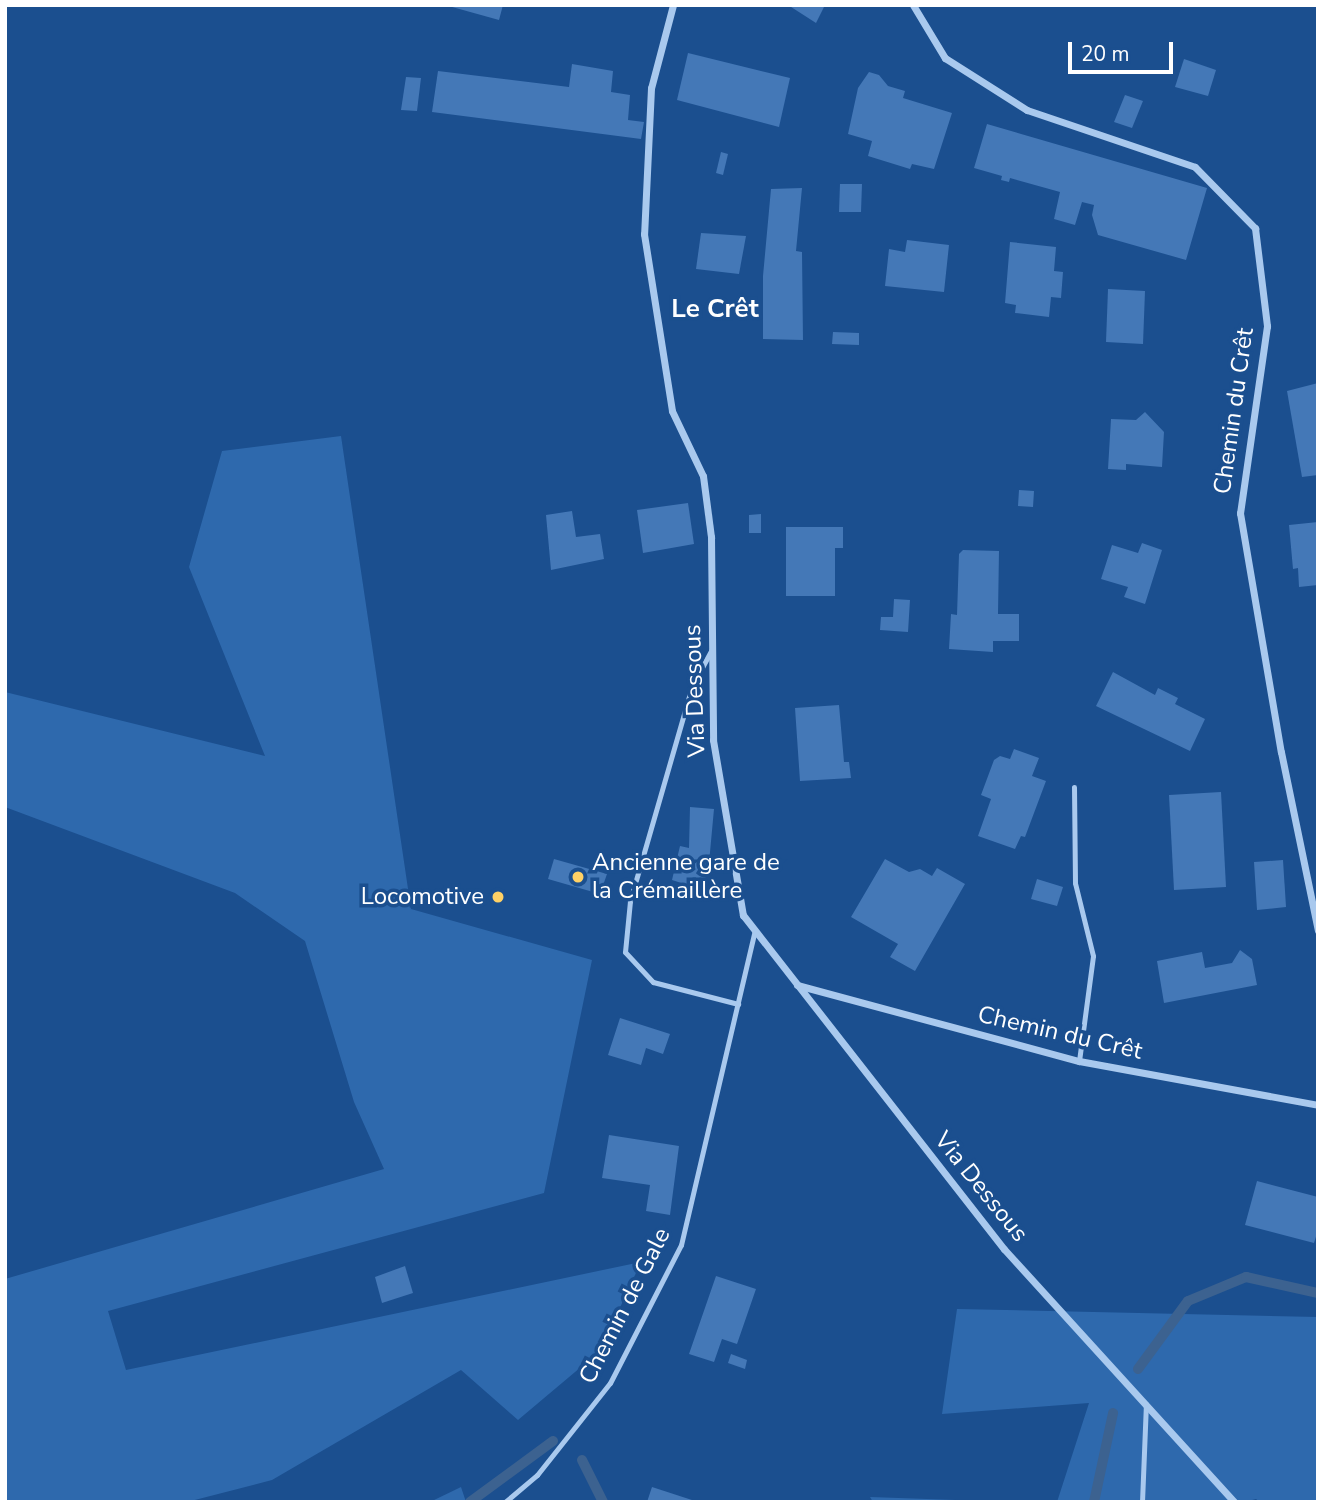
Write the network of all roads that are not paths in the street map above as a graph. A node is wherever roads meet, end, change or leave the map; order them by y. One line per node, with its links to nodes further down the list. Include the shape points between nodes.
1 (673, 5): 3 (street, Via Dessous, via 651,88 644,233 672,411 703,475 711,537)
2 (913, 5): 6 (street, Chemin du Crêt, via 944,58 1027,110 1195,167 1255,228 1267,326 1240,513 1281,752)
3 (712, 649): 5 (street, Via Dessous, via 713,740 743,915); 8 (lane, via 692,686 629,901 625,952 653,982)
4 (1074, 787): 9 (lane, via 1075,883 1093,956)
5 (755, 930): 7 (street, Via Dessous); 8 (lane, Chemin de Gale)
6 (1318, 930)
7 (796, 985): 9 (street, Chemin du Crêt); 11 (street, Via Dessous, via 1004,1249)
8 (738, 1004): 12 (lane, Chemin de Gale, via 681,1245 610,1383 537,1475)
9 (1079, 1061): 10 (street, Chemin du Crêt)
10 (1318, 1105)
11 (1146, 1404): 13 (lane); 14 (street, Via Dessous)
12 (505, 1502)
13 (1142, 1502)
14 (1234, 1502)

